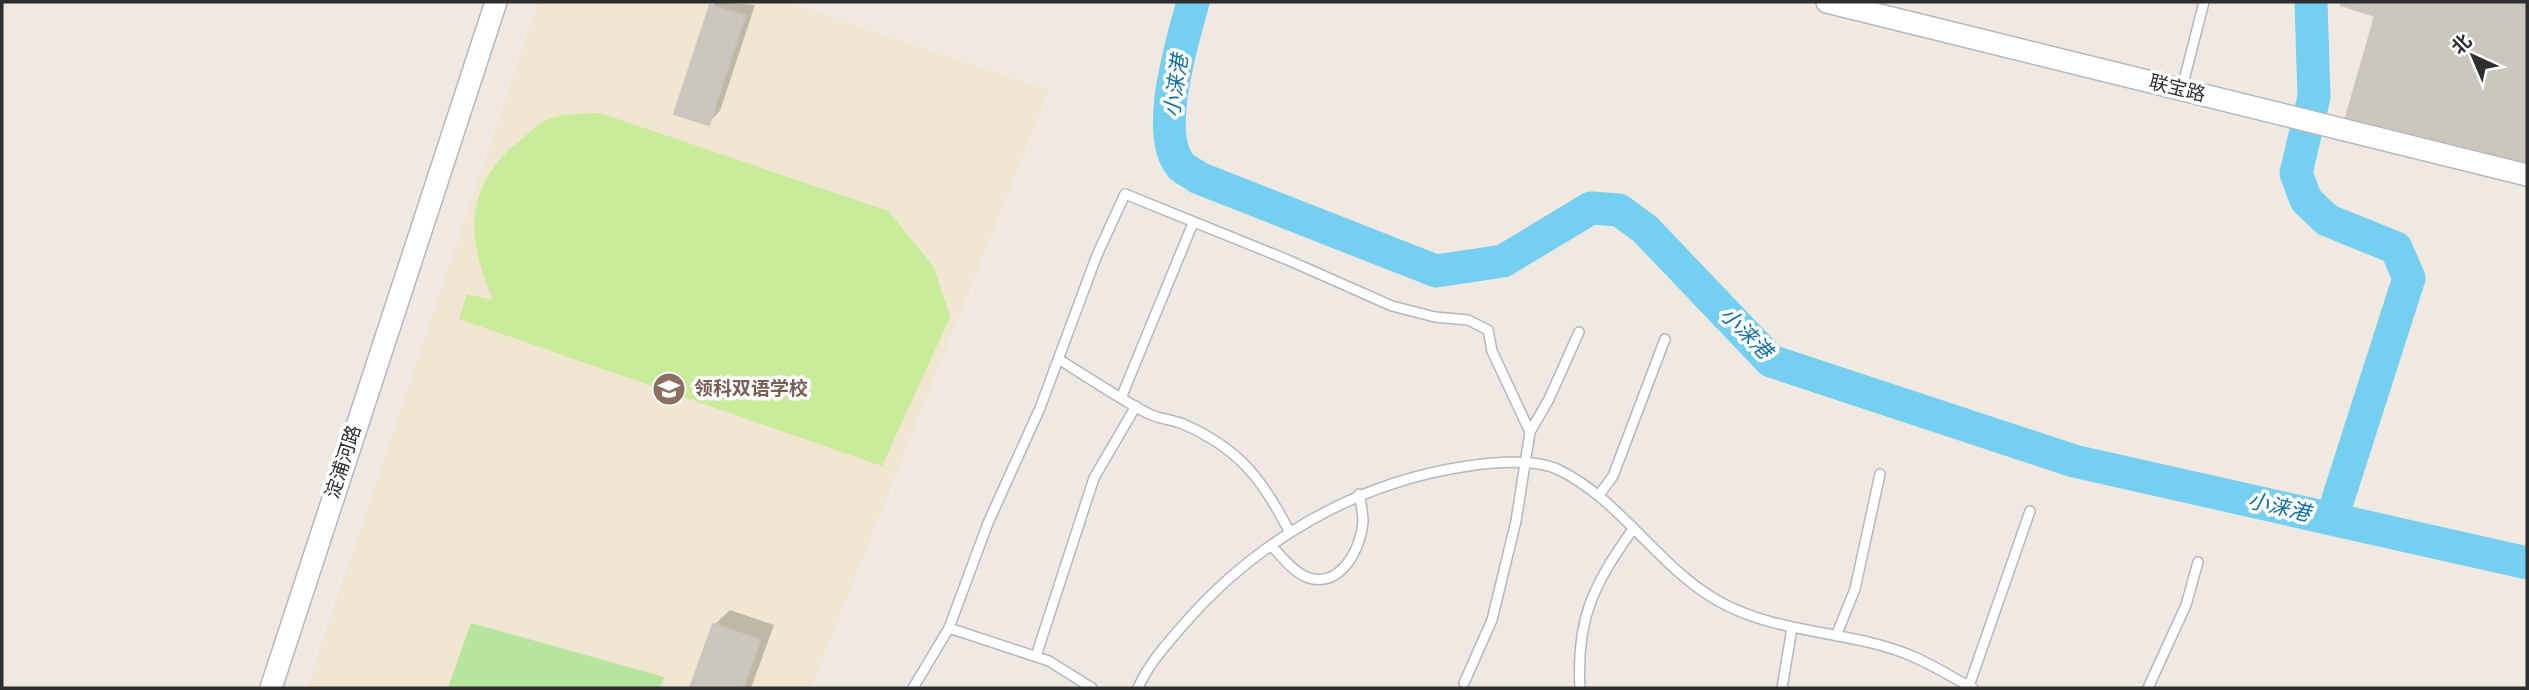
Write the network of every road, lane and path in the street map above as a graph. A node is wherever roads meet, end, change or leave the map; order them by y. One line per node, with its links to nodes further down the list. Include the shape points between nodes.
1 (496, 2): 29 (street, 淀浦河路)
2 (1827, 2): 4 (street, 联宝路)
3 (2204, 2): 4 (lane)
4 (2182, 90): 5 (street, 联宝路)
5 (2527, 176)
6 (1193, 223): 9 (lane, via 1125,194 1097,255); 10 (lane); 12 (lane, via 1392,306 1468,320 1488,330 1492,351)
7 (1579, 332): 12 (lane)
8 (1665, 339): 16 (lane, via 1613,476)
9 (1060, 360): 10 (lane); 22 (lane, via 988,523)
10 (1121, 398): 11 (lane)
11 (1136, 406): 19 (lane, via 1212,437 1244,462 1270,493); 25 (lane, via 1094,478)
12 (1530, 432): 13 (lane)
13 (1526, 465): 15 (lane, via 1498,461 1427,472); 16 (lane, via 1553,467); 26 (lane, via 1492,620)
14 (1880, 474): 24 (lane, via 1855,589)
15 (1359, 494): 19 (lane); 20 (lane, via 1363,520 1358,545 1344,568 1326,579 1308,578)
16 (1599, 495): 18 (lane)
17 (2030, 512): 28 (lane)
18 (1633, 528): 23 (lane, via 1667,562 1718,601 1768,624); 33 (lane, via 1601,575 1585,614)
19 (1289, 531): 20 (lane)
20 (1271, 545): 32 (lane, via 1206,598 1148,666)
21 (2198, 562): 35 (lane, via 2186,604)
22 (949, 628): 25 (lane); 30 (lane)
23 (1792, 628): 24 (lane); 34 (lane)
24 (1836, 636): 27 (lane, via 1911,656)
25 (1036, 656): 31 (lane)
26 (1464, 683)
27 (1953, 684): 28 (lane)
28 (1971, 687)
29 (271, 688)
30 (913, 688)
31 (1092, 688)
32 (1138, 688)
33 (1580, 688)
34 (1782, 688)
35 (2148, 688)

